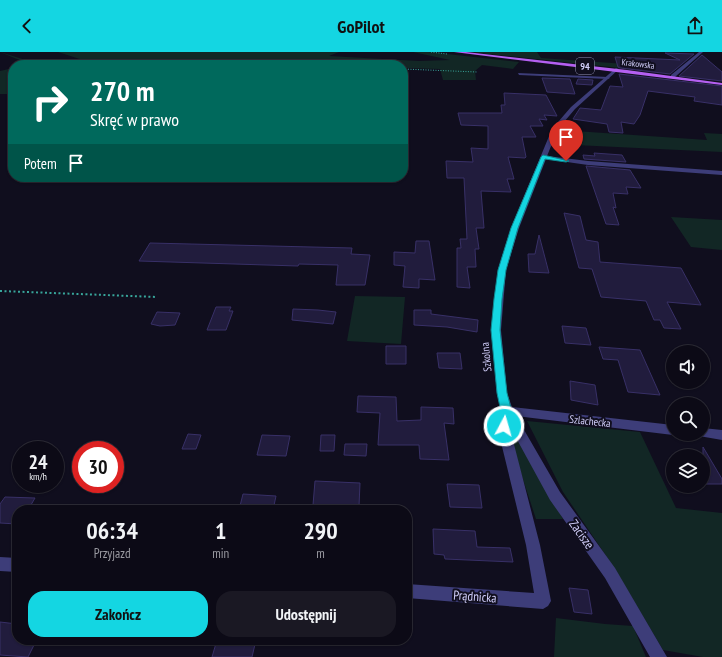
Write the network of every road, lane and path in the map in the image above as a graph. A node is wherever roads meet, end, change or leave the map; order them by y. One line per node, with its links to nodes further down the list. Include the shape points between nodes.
1 (456, 52): 5 (main road, Krakowska / 94)
2 (701, 52): 8 (street)
3 (408, 69): 6 (path)
4 (522, 69): 9 (lane, via 575,72)
5 (617, 69): 8 (main road, Krakowska / 94); 10 (street, Szkolna)
6 (477, 72)
7 (519, 74): 9 (lane)
8 (673, 76): 11 (main road, Krakowska / 94)
9 (579, 77): 10 (lane)
10 (608, 78): 12 (street, Szkolna, via 566,115)
11 (722, 84)
12 (543, 157): 13 (street); 16 (street, Szkolna, via 515,228 502,270 498,297 496,330)
13 (722, 173)
14 (0, 291): 15 (path)
15 (157, 297)
16 (506, 412): 17 (street, Szlachecka); 23 (street, Szkolna, via 504,426 533,545); 24 (street, Zacisze, via 555,496 610,573)
17 (666, 429)
18 (710, 434): 19 (street)
19 (722, 435)
20 (0, 564): 21 (street)
21 (12, 565)
22 (412, 591): 23 (street, Prądnicka)
23 (543, 601)
24 (659, 657)

